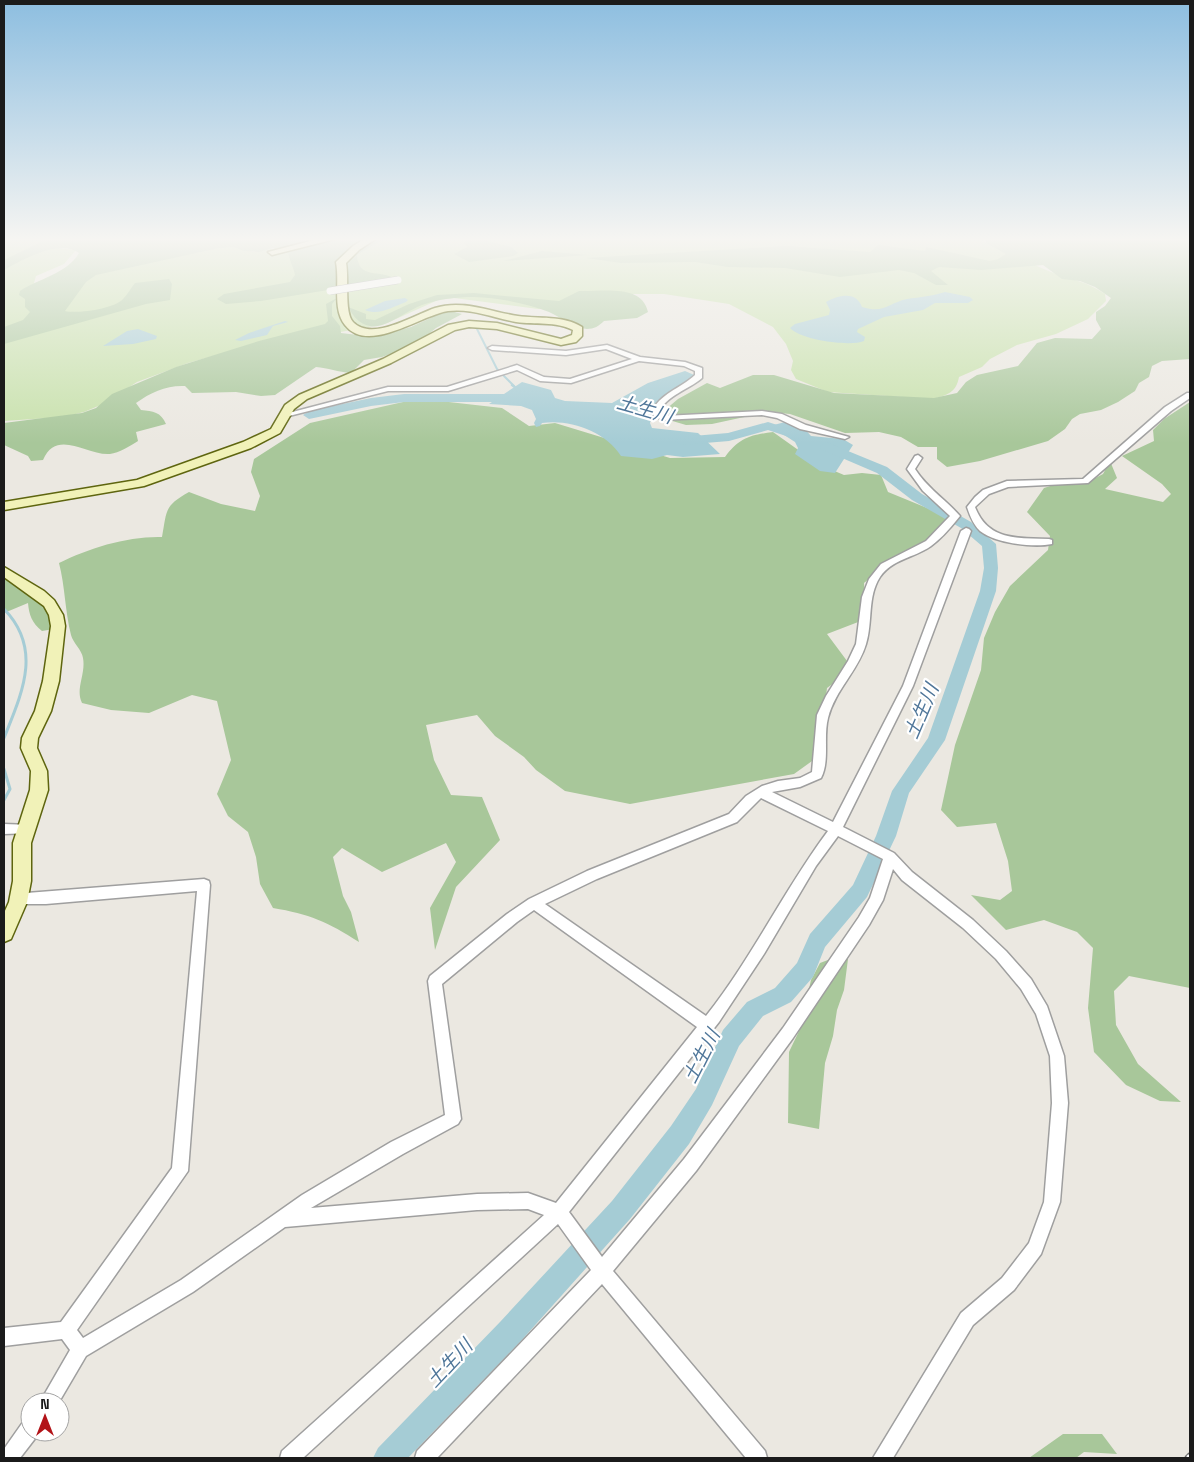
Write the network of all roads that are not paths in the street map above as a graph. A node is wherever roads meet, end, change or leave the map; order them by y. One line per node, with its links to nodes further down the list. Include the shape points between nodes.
1 (342, 306): 5 (street, via 353,328 374,332 436,310 451,308 564,323 575,327 577,336 561,342 491,325 452,327 387,361 302,397 289,407)
2 (492, 348): 3 (street, via 566,353 607,347)
3 (639, 358): 5 (street, via 571,381 543,379 517,368 448,388 388,388); 6 (street, via 685,364 699,370 697,378 657,406 655,413 662,418 762,413)
4 (1190, 395): 10 (street, via 1168,409 1086,481 1022,482 998,486 987,492 976,499 971,508)
5 (285, 415): 8 (street, via 276,431 264,439 154,479)
6 (845, 437)
7 (918, 458): 9 (street, via 911,469 931,497)
8 (4, 506)
9 (953, 518): 11 (street); 14 (street, via 929,542 890,562 872,580 866,597 862,642 829,699 823,716 818,750 820,763 816,775 797,785 772,786)
10 (977, 524): 11 (street); 12 (street, via 999,540)
11 (967, 531): 17 (street, via 908,686)
12 (1049, 542)
13 (4, 571): 16 (street, via 49,603 56,614 58,626 58,642 44,711 30,738 29,748 39,771 39,790)
14 (760, 792): 17 (street); 20 (street, via 748,800 733,818 592,875)
15 (4, 829): 16 (street)
16 (27, 829): 19 (street, via 22,843)
17 (835, 831): 18 (street); 22 (street)
18 (890, 857): 25 (street, via 876,900 864,922 788,1033 690,1165); 35 (street, via 907,876 968,924 1026,984 1042,1011 1056,1056 1060,1103 1052,1202 1035,1248 1008,1284 967,1319)
19 (19, 898): 21 (street); 26 (street, via 204,885 180,1171)
20 (534, 903): 22 (street); 24 (street, via 435,981 453,1119 381,1158)
21 (4, 933)
22 (707, 1025): 23 (street)
23 (559, 1212): 24 (street, via 528,1201 485,1202); 25 (street); 32 (street)
24 (282, 1219): 28 (street, via 186,1286)
25 (602, 1271): 33 (street); 34 (street)
26 (66, 1330): 27 (street); 28 (street)
27 (4, 1337)
28 (80, 1350): 29 (street)
29 (55, 1392)
30 (20, 1442): 31 (street)
31 (8, 1458)
32 (289, 1458)
33 (424, 1458)
34 (758, 1458)
35 (882, 1458)

